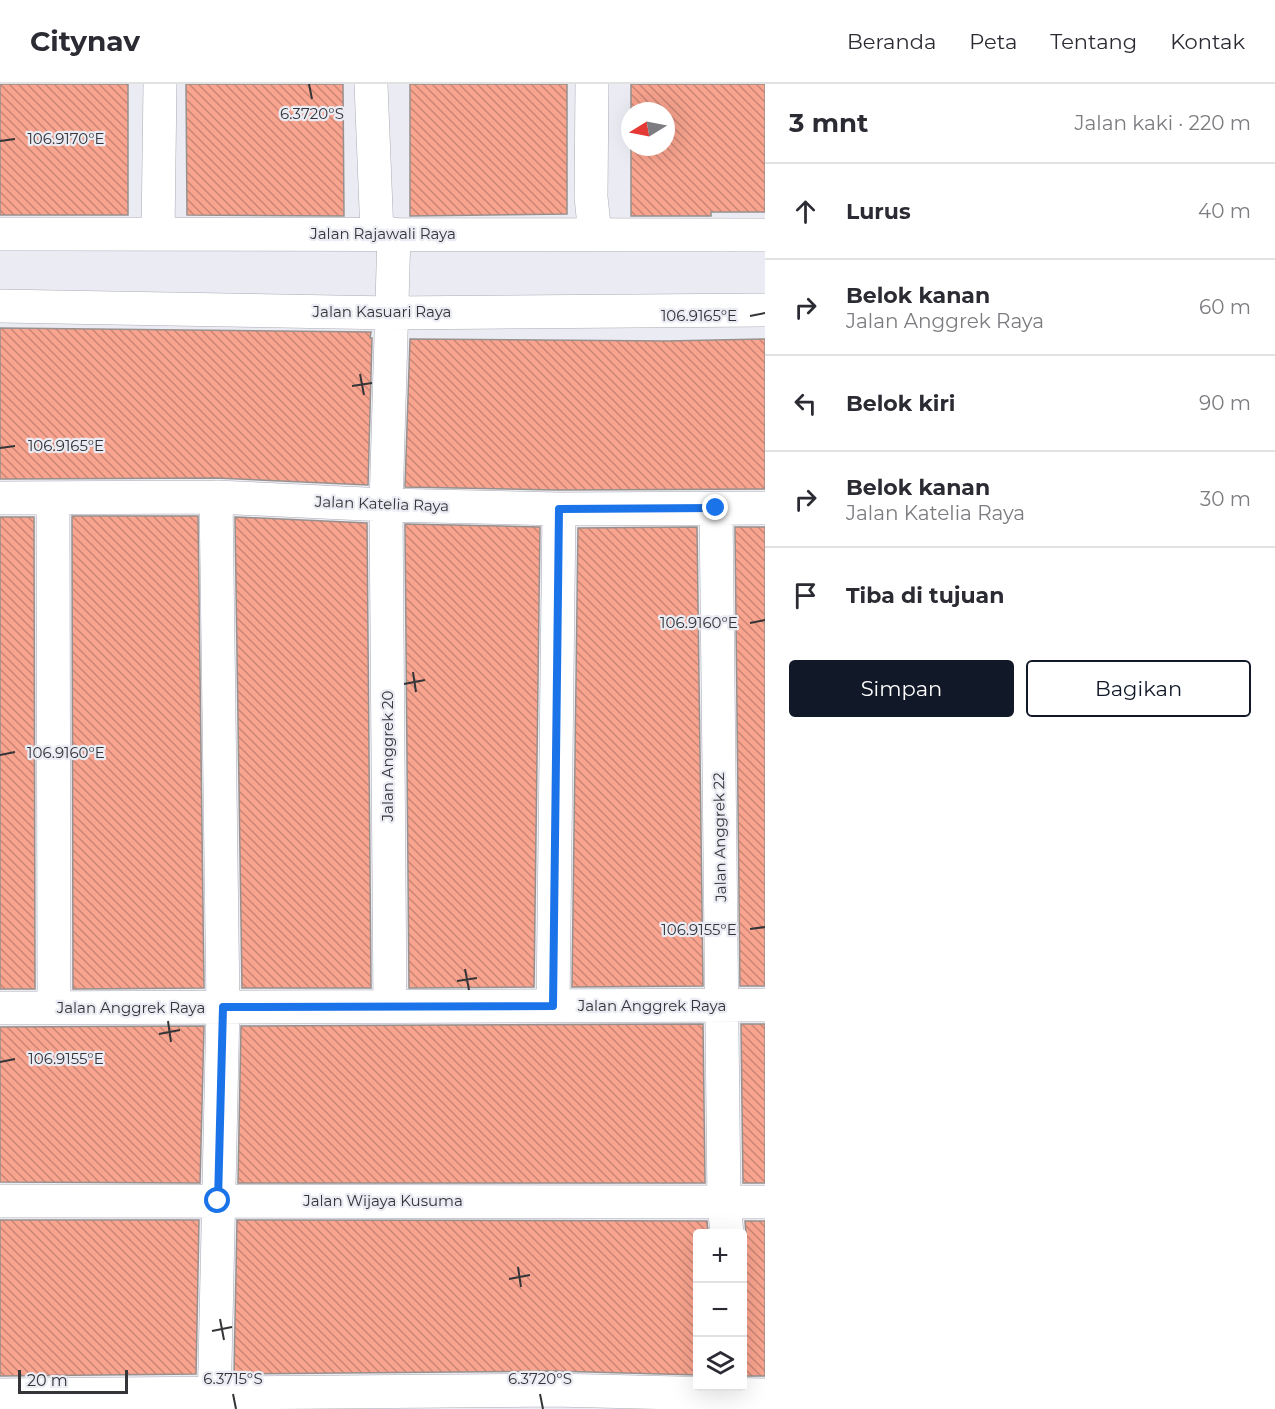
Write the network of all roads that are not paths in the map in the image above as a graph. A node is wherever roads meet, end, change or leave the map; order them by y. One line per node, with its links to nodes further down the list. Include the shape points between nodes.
1 (160, 84): 5 (street)
2 (371, 84): 6 (street, Jalan Anggrek 20)
3 (592, 84): 7 (street, via 591,197)
4 (0, 234): 5 (street, Jalan Rajawali Raya)
5 (158, 234): 6 (street, Jalan Rajawali Raya)
6 (386, 234): 7 (street, Jalan Rajawali Raya); 11 (street, Jalan Anggrek 20)
7 (595, 235): 8 (street, Jalan Rajawali Raya)
8 (765, 235)
9 (0, 306): 11 (street, Jalan Kasuari Raya)
10 (765, 310): 11 (street, Jalan Kasuari Raya)
11 (391, 313): 15 (street, Jalan Anggrek 20)
12 (216, 497): 14 (street, Jalan Katelia Raya); 15 (street, Jalan Katelia Raya); 23 (street)
13 (0, 498): 14 (street, Jalan Katelia Raya)
14 (53, 498): 25 (street)
15 (386, 505): 18 (street, Jalan Katelia Raya); 20 (street, Jalan Anggrek 20)
16 (716, 508): 17 (street, Jalan Katelia Raya); 18 (street, Jalan Katelia Raya); 22 (street, Jalan Anggrek 22)
17 (765, 508)
18 (559, 509): 21 (street)
19 (765, 1005): 22 (street, Jalan Anggrek Raya)
20 (390, 1006): 21 (street, Jalan Anggrek Raya); 23 (street, Jalan Anggrek Raya)
21 (553, 1006): 22 (street, Jalan Anggrek Raya)
22 (722, 1006): 29 (street, Jalan Anggrek 22)
23 (223, 1007): 25 (street, Jalan Anggrek Raya); 26 (street)
24 (0, 1008): 25 (street, Jalan Anggrek Raya)
25 (54, 1008)
26 (218, 1201): 27 (street, Jalan Wijaya Kusuma); 29 (street, Jalan Wijaya Kusuma); 32 (street)
27 (0, 1202)
28 (765, 1202): 29 (street, Jalan Wijaya Kusuma)
29 (726, 1218)
30 (0, 1395): 33 (street)
31 (747, 1397): 32 (street, via 553,1390)
32 (214, 1400): 33 (street)
33 (53, 1401)

